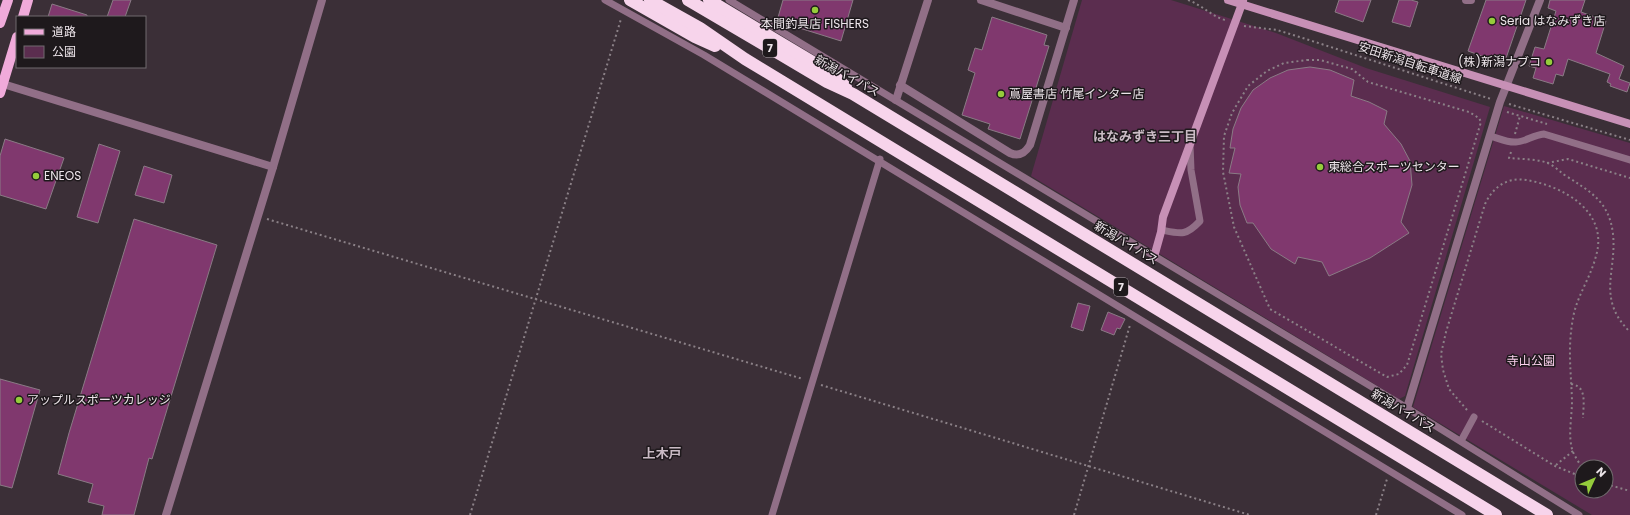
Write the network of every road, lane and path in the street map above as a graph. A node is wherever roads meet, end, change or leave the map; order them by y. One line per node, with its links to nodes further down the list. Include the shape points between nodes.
1 (8, 0): 20 (main road)
2 (28, 0): 19 (main road)
3 (322, 0): 40 (street)
4 (605, 0): 18 (lane)
5 (650, 0): 24 (highway, 7, via 700,28)
6 (688, 0): 28 (highway, 新潟バイパス / 7, via 827,82)
7 (709, 0): 28 (highway, via 831,73)
8 (729, 0): 30 (lane)
9 (928, 0): 25 (street)
10 (981, 0): 22 (street)
11 (1074, 0): 22 (street)
12 (1188, 0): 21 (path, 安田新潟自転車道線, via 1197,3 1217,18)
13 (1228, 0): 17 (street)
14 (1466, 0): 15 (street)
15 (1471, 0)
16 (1540, 0): 26 (street)
17 (1242, 2): 21 (street); 26 (street)
18 (627, 5): 24 (highway); 37 (lane, via 704,55); 46 (path)
19 (23, 16)
20 (0, 23)
21 (1236, 24): 29 (path, 安田新潟自転車道線, via 1277,30); 36 (street)
22 (1066, 28): 25 (street, via 1030,145 1022,154 1016,156 1010,153)
23 (16, 40): 27 (main road)
24 (745, 59): 70 (highway, 7)
25 (900, 85): 30 (street)
26 (1507, 85): 29 (street); 32 (street)
27 (1, 87): 40 (street)
28 (854, 94): 71 (highway, 新潟バイパス / 7)
29 (1500, 102): 33 (street); 34 (path, 安田新潟自転車道線)
30 (895, 103): 44 (lane)
31 (1520, 116): 35 (path)
32 (1630, 124)
33 (1490, 136): 35 (lane); 51 (street)
34 (1630, 140)
35 (1513, 142): 38 (lane, via 1544,134); 39 (path, via 1509,158)
36 (1190, 145): 43 (street, via 1163,218); 43 (lane, via 1191,170 1200,221 1185,234)
37 (880, 160): 47 (lane); 49 (lane)
38 (1630, 160)
39 (1547, 162): 41 (path, via 1568,159); 48 (path, via 1589,190 1598,198 1608,216 1613,234 1610,288 1613,308 1621,323)
40 (273, 167): 42 (street)
41 (1630, 178)
42 (258, 216): 46 (path); 63 (street)
43 (1162, 230): 44 (street)
44 (1154, 257): 51 (lane)
45 (1260, 284): 45 (path, via 1234,228 1223,172 1224,136 1232,113 1248,86 1267,71 1284,63 1307,60 1335,64 1352,69 1368,82 1469,112 1479,118 1481,122 1407,365 1399,374 1387,377 1270,309)
46 (536, 299): 49 (path); 64 (path)
47 (1134, 317): 57 (path); 59 (lane)
48 (1630, 332)
49 (811, 382): 57 (path); 65 (lane)
50 (1571, 384): 52 (path, via 1570,336 1581,289 1597,255 1597,230 1586,208 1565,192 1527,180 1504,182 1493,191 1485,204 1441,354 1442,370 1449,389); 53 (path, via 1580,387 1584,394); 55 (path)
51 (1407, 408): 54 (lane)
52 (1474, 417): 54 (lane); 58 (path)
53 (1583, 418)
54 (1460, 441): 72 (lane)
55 (1573, 450): 56 (path); 58 (path)
56 (1578, 459)
57 (1089, 466): 66 (path); 67 (path)
58 (1555, 466): 60 (path)
59 (1390, 471): 68 (path); 69 (lane)
60 (1574, 474)
61 (1614, 486): 62 (path)
62 (1630, 491)
63 (166, 515)
64 (470, 515)
65 (772, 515)
66 (1074, 515)
67 (1250, 515)
68 (1376, 515)
69 (1462, 515)
70 (1496, 515)
71 (1547, 515)
72 (1580, 515)

